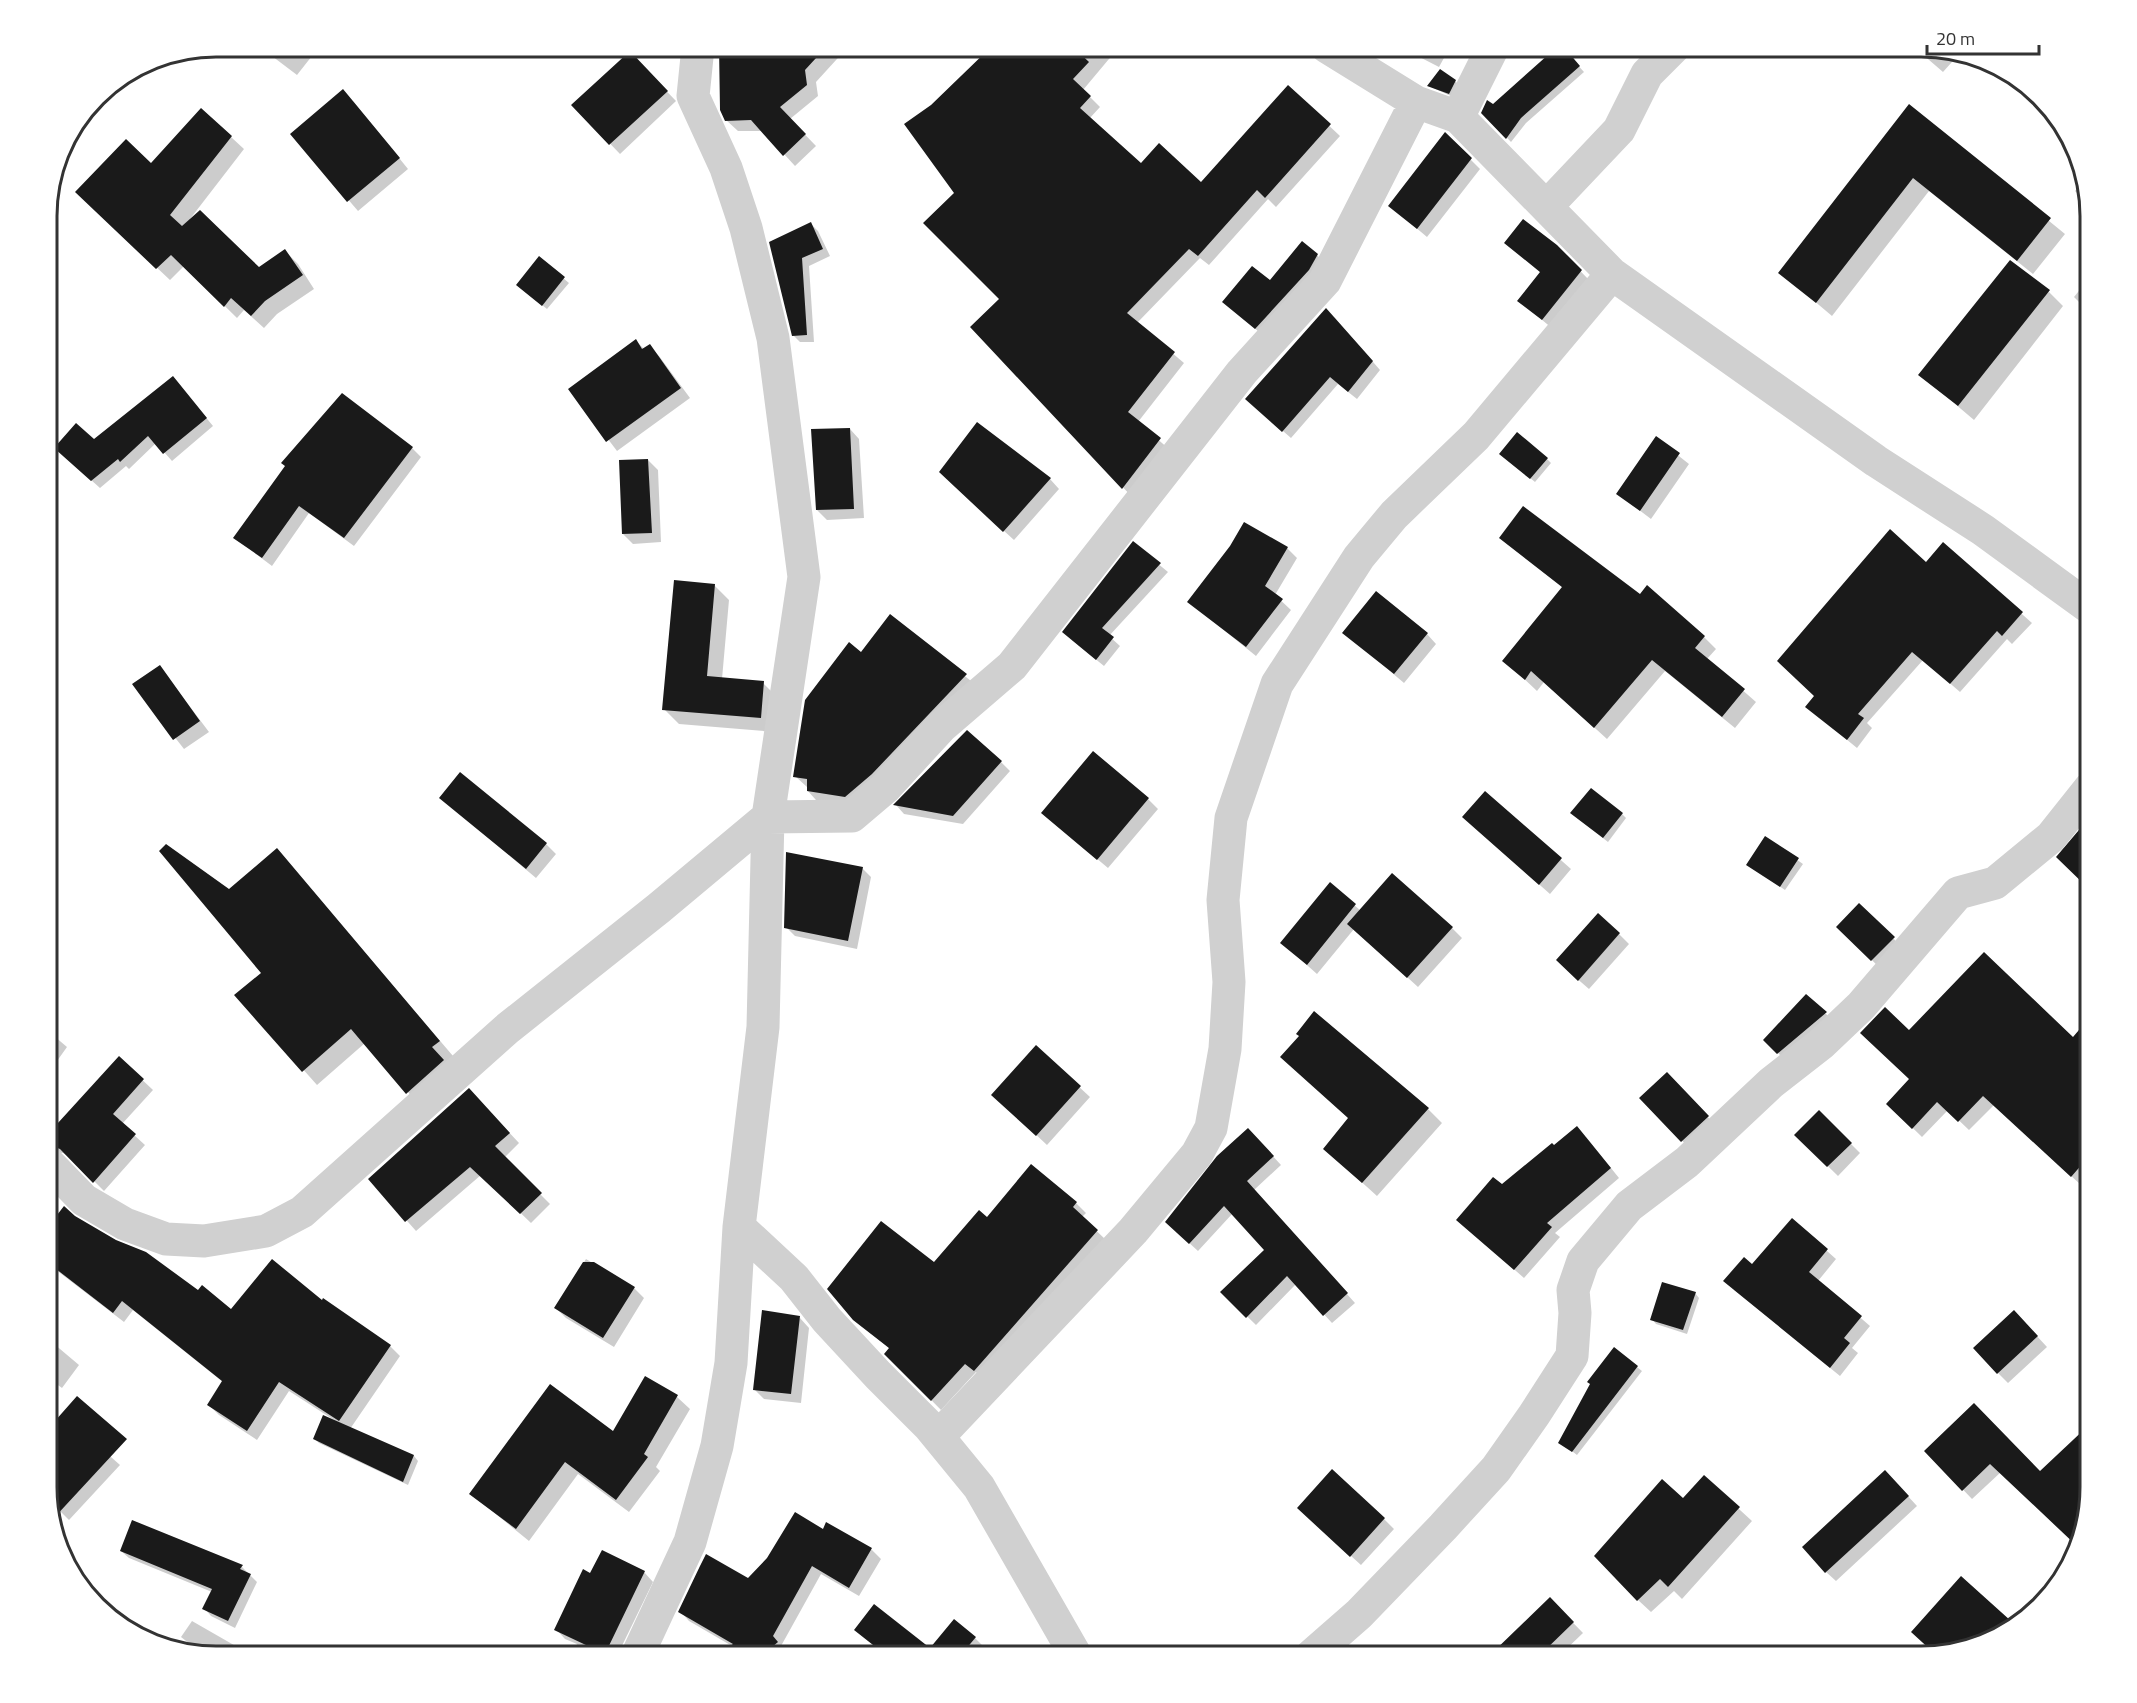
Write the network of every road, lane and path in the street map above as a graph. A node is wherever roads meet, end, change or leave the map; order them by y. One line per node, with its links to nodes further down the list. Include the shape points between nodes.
1 (697, 57): 11 (street, via 693,96 726,168 746,228 773,338 804,577)
2 (1344, 57): 5 (street)
3 (1488, 57): 6 (street)
4 (1663, 57): 7 (street, via 1647,74 1619,130)
5 (1416, 102): 6 (street); 11 (street, via 1325,280 1242,372 1012,666 941,727 885,788 852,816)
6 (1458, 117): 7 (street)
7 (1547, 206): 8 (street)
8 (1612, 274): 9 (street); 14 (street, via 1476,436 1394,515 1359,557 1277,684 1231,818 1223,900 1229,982 1225,1049 1211,1128 1197,1154 1132,1231)
9 (2080, 600)
10 (2080, 802): 17 (street, via 2051,837 1995,883 1958,893 1861,1006 1687,1162 1629,1206 1583,1261 1573,1290 1572,1356 1528,1424 1496,1469 1443,1527)
11 (768, 817): 12 (street, via 508,1028 302,1212 266,1231 204,1240 165,1239 125,1224 84,1200); 13 (street, via 763,1027)
12 (57, 1172)
13 (739, 1227): 14 (street, via 794,1278 835,1328); 15 (street, via 731,1363 717,1446 690,1542)
14 (939, 1437): 16 (street, via 978,1487)
15 (643, 1646)
16 (1070, 1646)
17 (1322, 1646)

